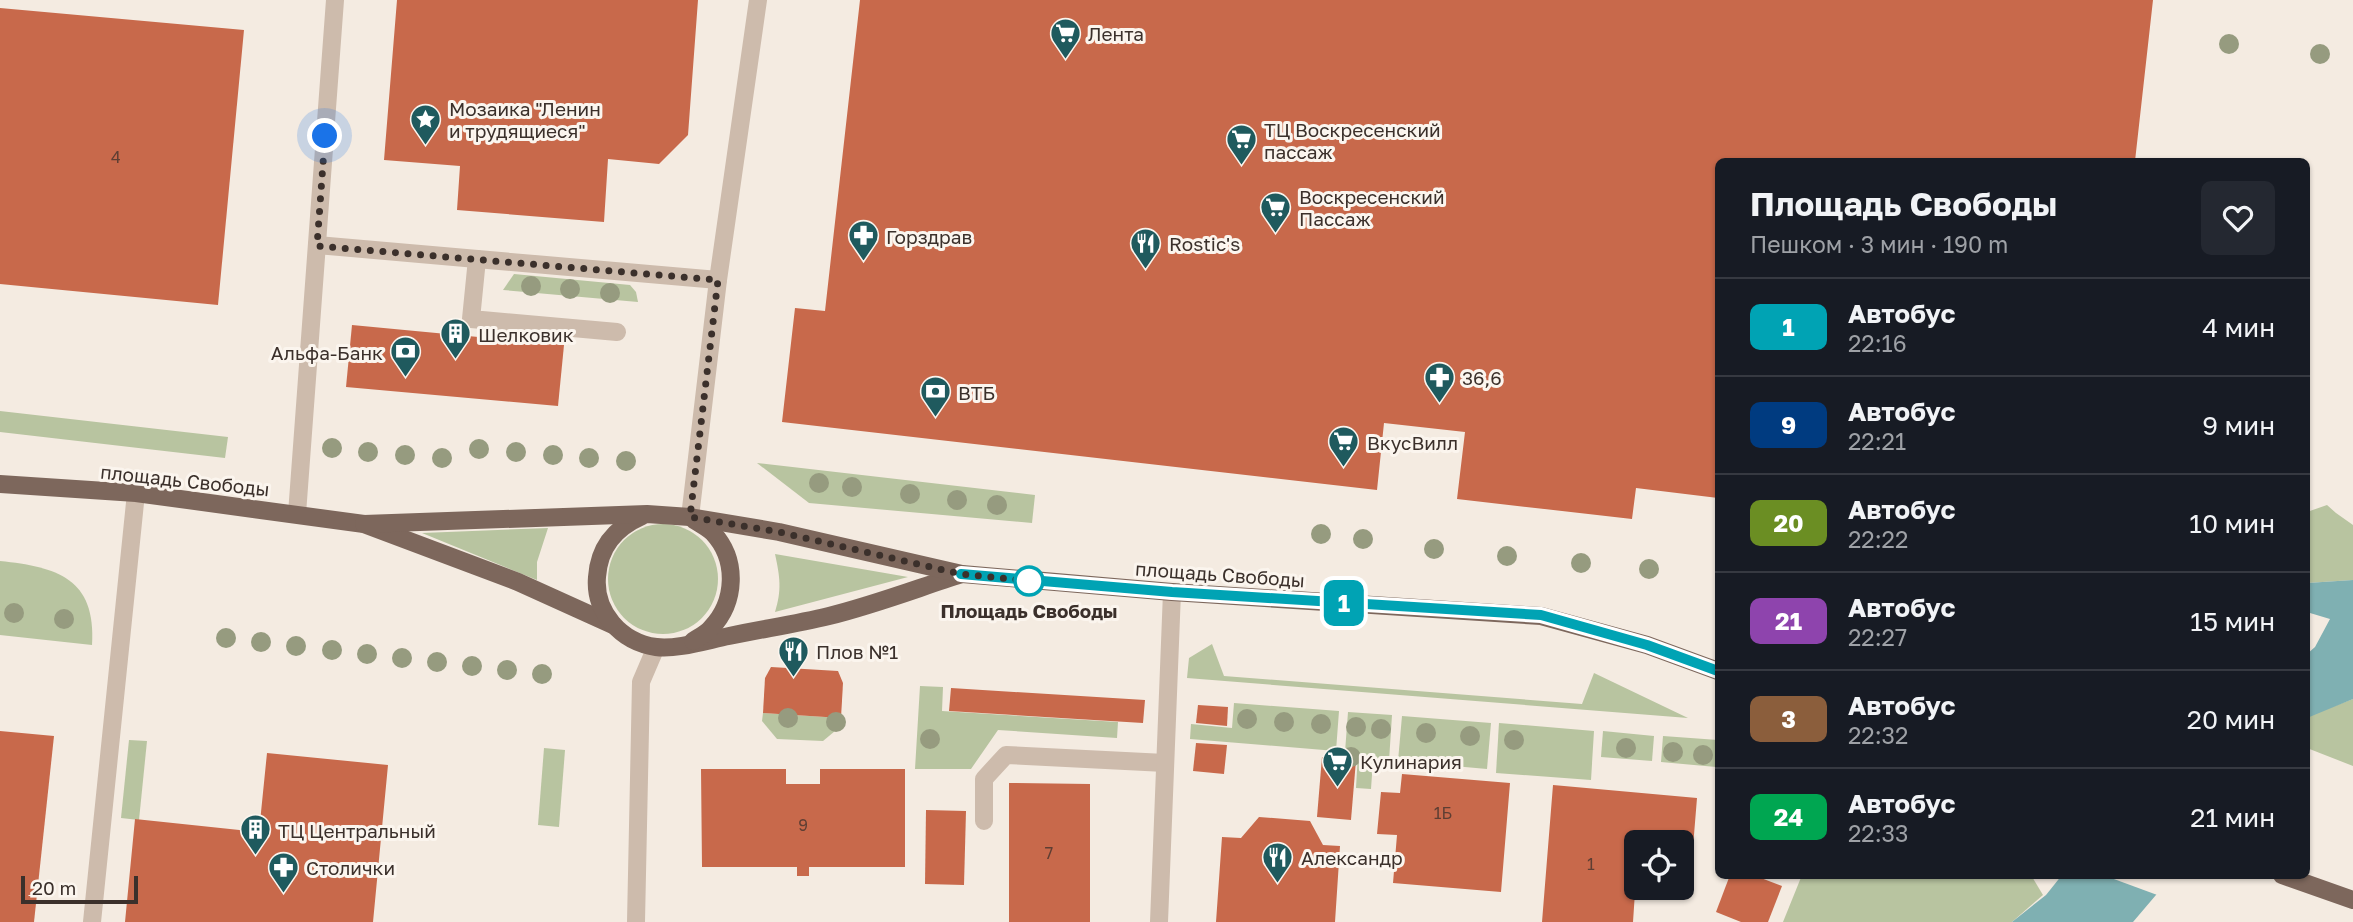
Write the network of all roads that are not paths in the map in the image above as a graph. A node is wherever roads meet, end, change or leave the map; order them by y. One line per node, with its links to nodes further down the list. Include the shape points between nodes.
1 (335, 0): 3 (lane)
2 (758, 0): 5 (lane)
3 (317, 246): 4 (lane); 9 (lane)
4 (477, 259): 5 (lane); 6 (lane, via 471,318)
5 (718, 280): 11 (lane)
6 (617, 332)
7 (0, 484): 8 (main road, площадь Свободы)
8 (136, 493): 9 (main road, площадь Свободы); 23 (lane)
9 (298, 514): 12 (main road, площадь Свободы)
10 (647, 514): 11 (main road, площадь Свободы); 12 (main road, площадь Свободы); 15 (main road, via 625,524 608,541 598,562 596,587)
11 (690, 517): 13 (main road, площадь Свободы, via 779,532); 16 (main road, via 712,532 727,555 732,581 726,608 710,630)
12 (364, 524): 15 (main road, площадь Свободы, via 518,582)
13 (961, 574): 14 (main road, площадь Свободы); 16 (main road, площадь Свободы, via 830,616)
14 (1172, 592): 18 (main road, площадь Свободы, via 1541,615); 19 (lane)
15 (613, 625): 17 (main road, площадь Свободы, via 627,637)
16 (687, 645): 17 (main road, площадь Свободы)
17 (656, 648): 24 (lane, via 641,681)
18 (1715, 670)
19 (1165, 763): 20 (lane, via 1006,755 984,779); 25 (lane)
20 (984, 821)
21 (2294, 879): 22 (main road)
22 (2353, 900)
23 (92, 922)
24 (636, 922)
25 (1159, 922)

